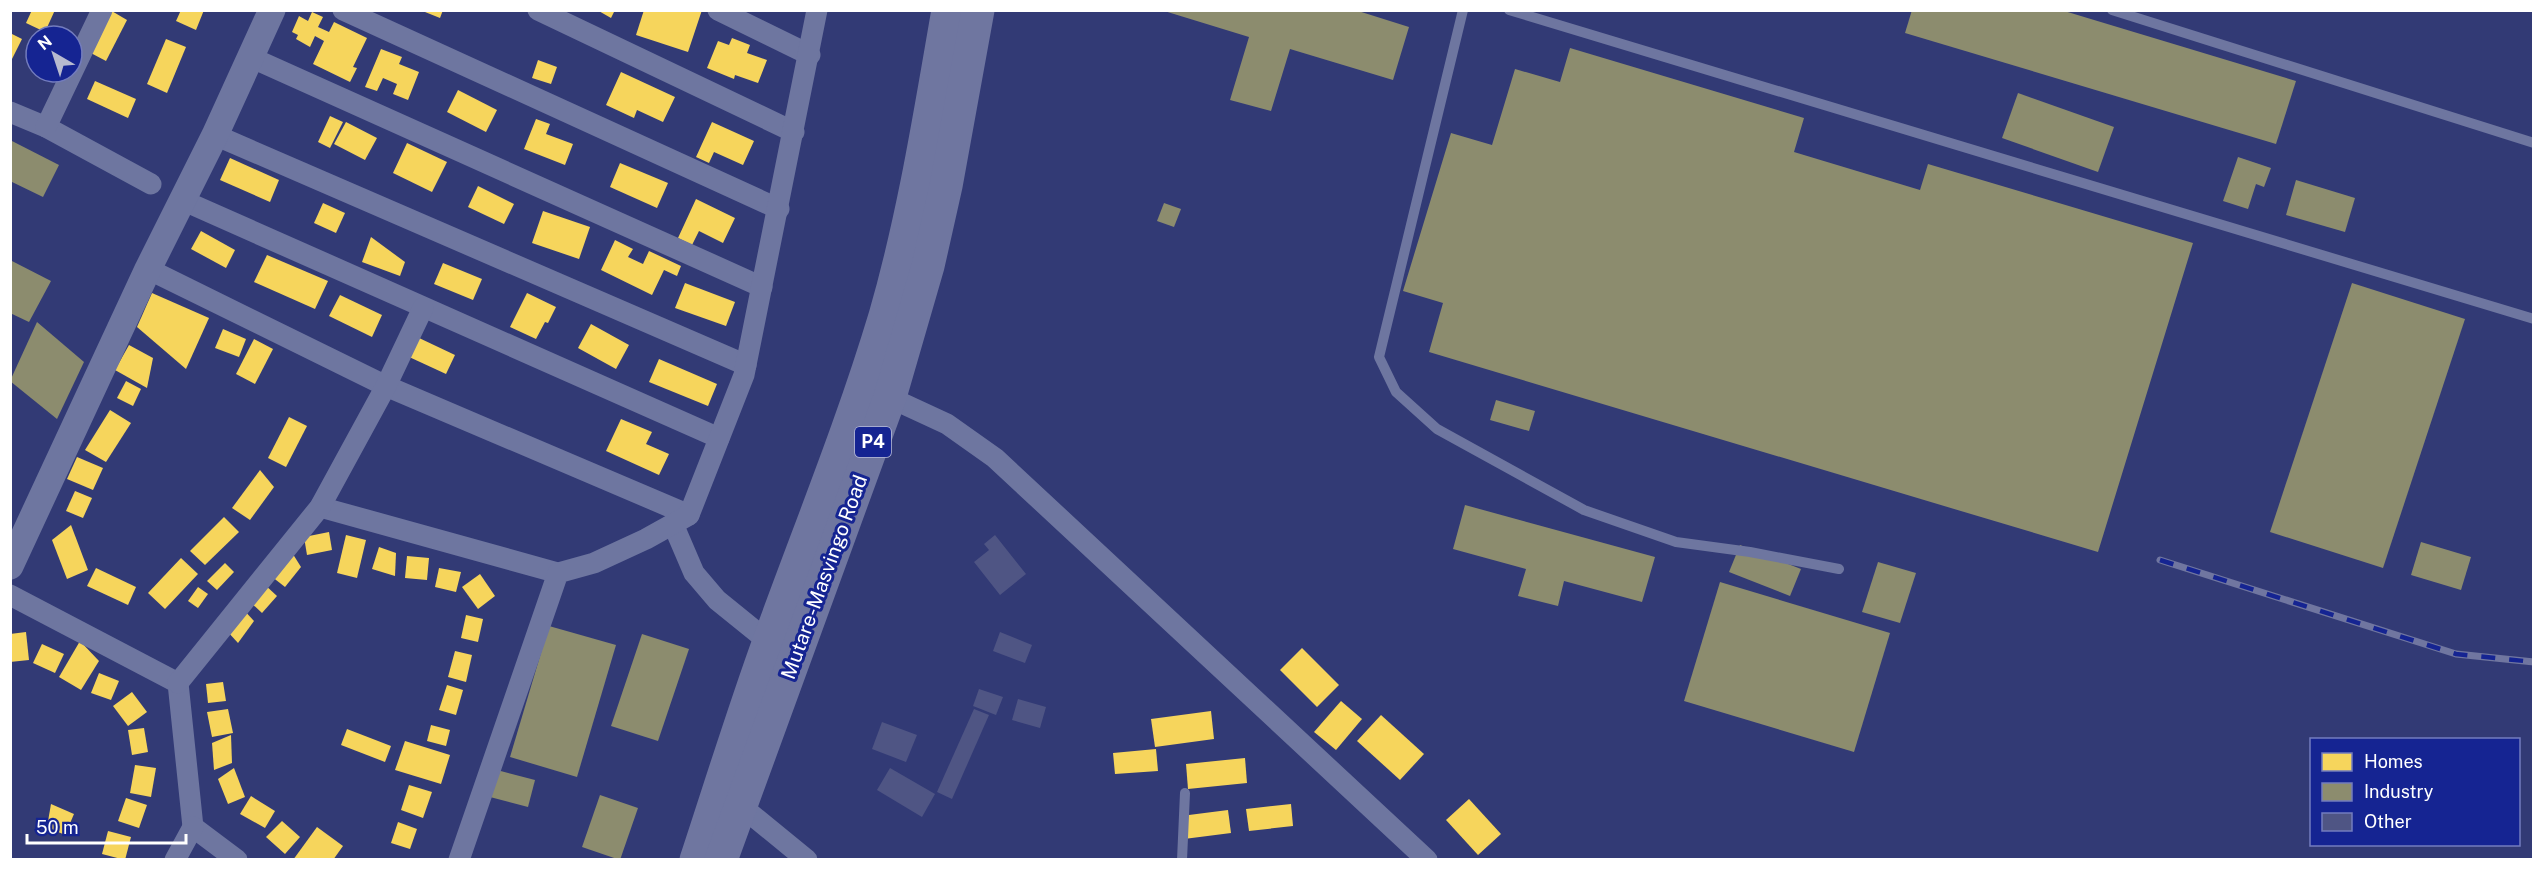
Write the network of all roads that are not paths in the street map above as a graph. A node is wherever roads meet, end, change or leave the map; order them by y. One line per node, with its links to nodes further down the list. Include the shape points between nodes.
1 (102, 10): 15 (street)
2 (272, 10): 13 (street)
3 (343, 10): 21 (street)
4 (538, 10): 16 (street)
5 (718, 10): 12 (street)
6 (818, 10): 12 (street)
7 (948, 10): 28 (highway, Mutare-Masvingo Road / P4)
8 (978, 10): 28 (highway, Mutare-Masvingo Road / P4, via 928,266)
9 (1463, 10): 33 (lane, via 1379,357 1396,392 1437,429 1584,510 1676,542)
10 (1509, 10): 25 (lane)
11 (2112, 10): 18 (lane)
12 (810, 55): 16 (street)
13 (250, 57): 17 (street); 23 (street)
14 (10, 112): 15 (street)
15 (46, 127): 19 (street)
16 (794, 132): 21 (street)
17 (215, 135): 20 (street); 26 (street)
18 (2534, 143)
19 (151, 184)
20 (182, 200): 22 (street); 24 (street)
21 (779, 209): 23 (street)
22 (148, 269): 27 (street); 32 (street)
23 (762, 287): 26 (street)
24 (423, 308): 27 (street); 29 (street)
25 (2534, 319)
26 (746, 365): 29 (street)
27 (386, 386): 30 (street); 31 (street)
28 (876, 392): 36 (highway, Mutare-Masvingo Road / P4); 39 (highway, Mutare-Masvingo Road / P4); 48 (street, via 947,424 995,458)
29 (719, 438): 31 (street)
30 (320, 507): 34 (street); 37 (street)
31 (681, 519): 34 (street, via 594,563); 36 (street, via 694,573 717,600)
32 (10, 566)
33 (1839, 569)
34 (558, 573): 43 (street)
35 (10, 596): 37 (street)
36 (769, 642): 44 (highway, Mutare-Masvingo Road / P4)
37 (178, 683): 40 (street)
38 (1185, 793): 47 (lane)
39 (741, 806): 45 (highway, Mutare-Masvingo Road / P4); 46 (street)
40 (193, 827): 41 (street); 42 (street)
41 (175, 860)
42 (237, 860)
43 (459, 860)
44 (696, 860)
45 (721, 860)
46 (807, 860)
47 (1182, 860)
48 (1427, 860)

